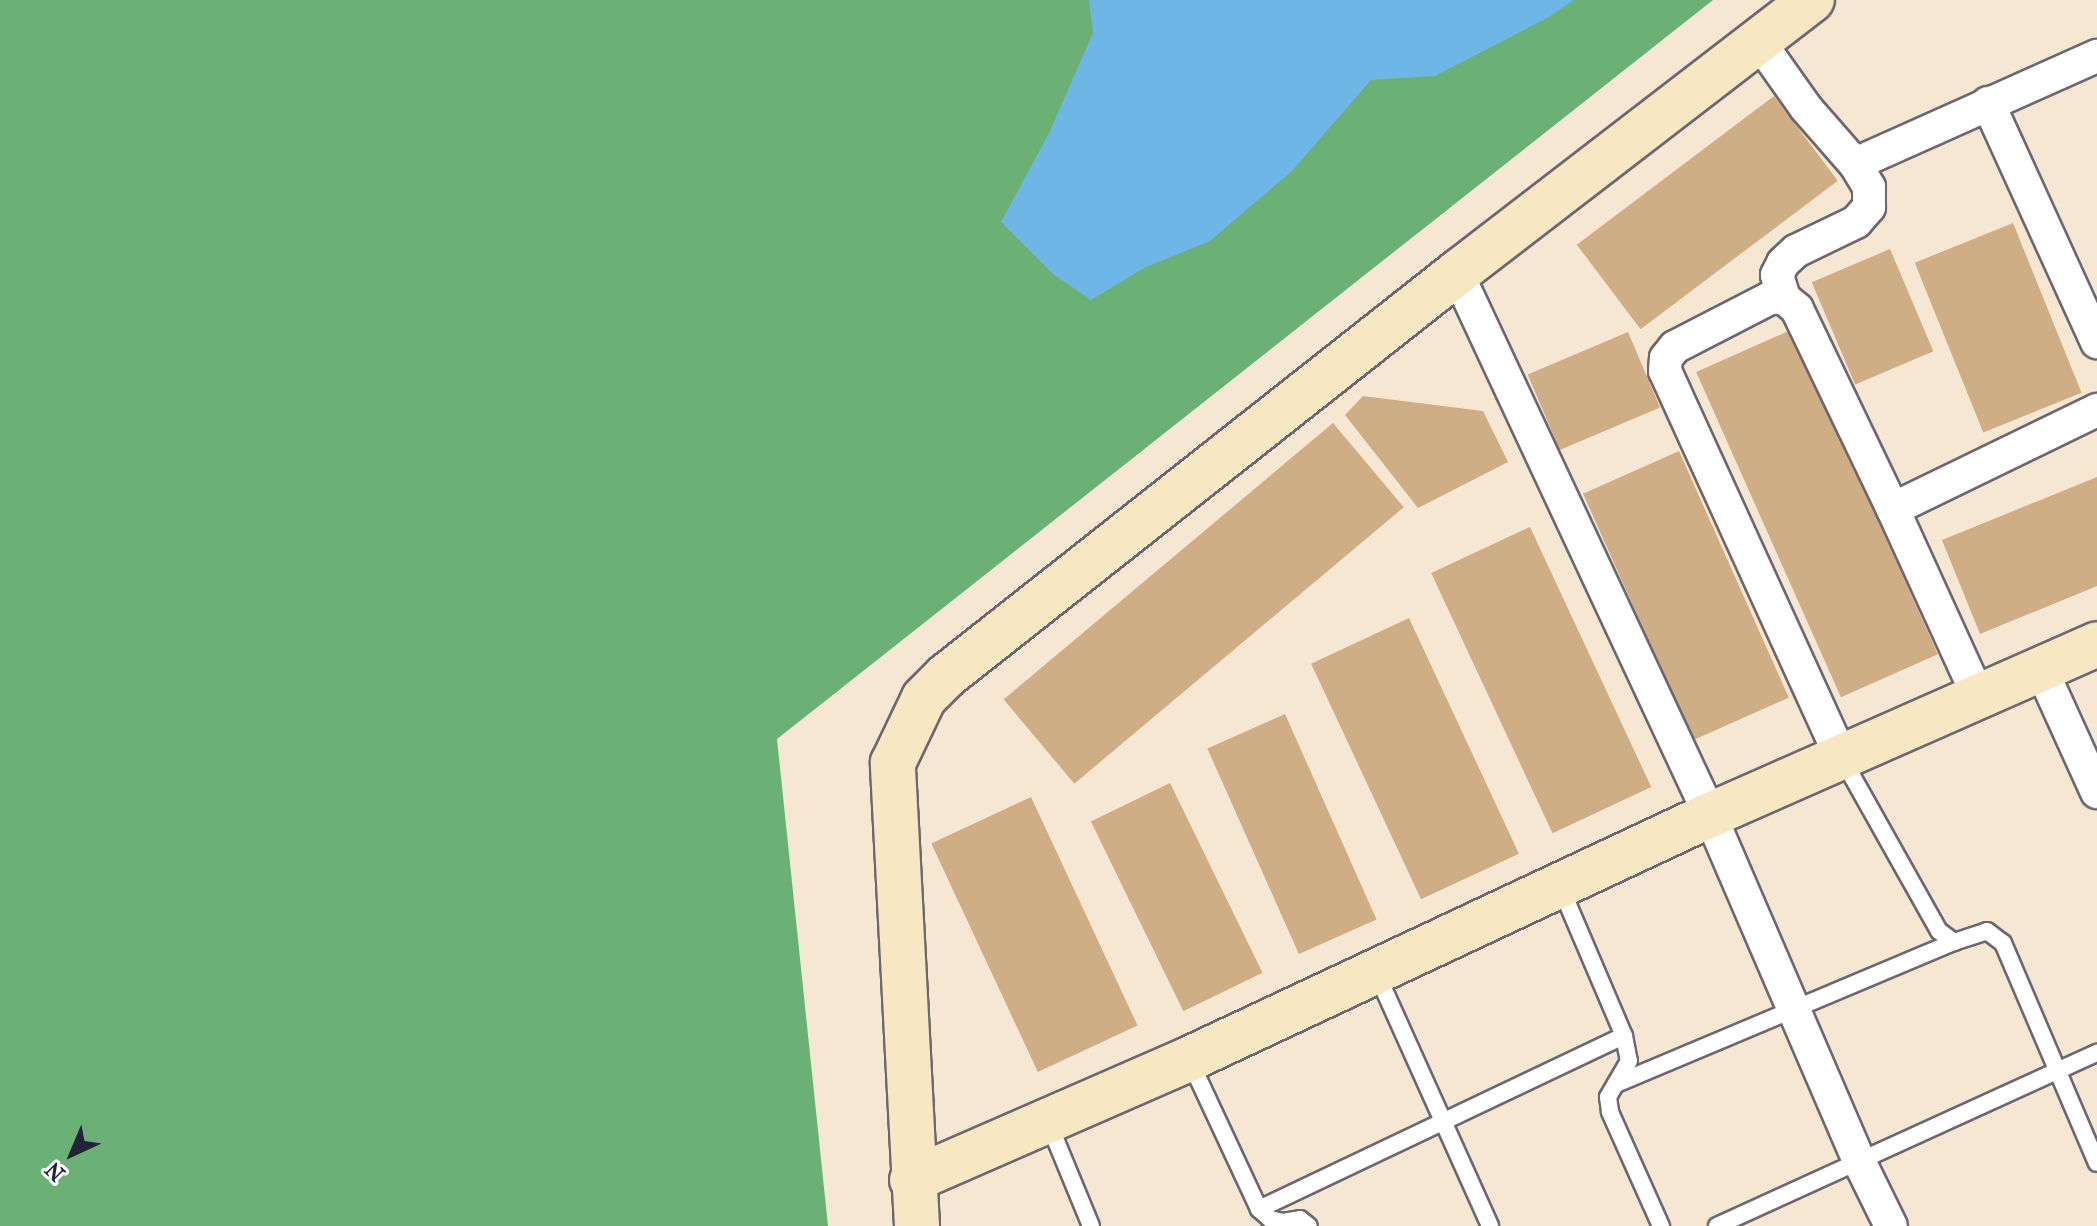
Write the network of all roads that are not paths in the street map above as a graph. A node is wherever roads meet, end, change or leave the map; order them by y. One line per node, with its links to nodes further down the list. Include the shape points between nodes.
1 (1812, 0): 2 (street)
2 (1760, 43): 5 (street); 6 (street)
3 (2097, 56): 4 (street)
4 (1988, 103): 5 (street); 8 (street)
5 (1855, 164): 7 (street, via 1869,187 1869,207 1856,222 1796,251 1783,263 1777,275)
6 (1457, 273): 16 (street); 30 (street, via 924,698 893,763)
7 (1784, 298): 10 (street, via 1797,309); 14 (street, via 1770,298 1675,347 1666,358 1665,371)
8 (2097, 342)
9 (2097, 410): 10 (street)
10 (1893, 509): 13 (street)
11 (2097, 644): 12 (street)
12 (2042, 671): 13 (street); 15 (street)
13 (1979, 698): 14 (street)
14 (1841, 757): 16 (street); 18 (lane, via 1939,931)
15 (2097, 792)
16 (1710, 815): 17 (street); 20 (street)
17 (1559, 884): 19 (street); 21 (lane)
18 (1954, 942): 20 (lane); 24 (lane, via 1987,931 2003,943)
19 (1375, 971): 23 (street); 27 (lane)
20 (1794, 1012): 25 (lane); 28 (street)
21 (1624, 1036): 25 (lane, via 1629,1061); 27 (lane)
22 (2097, 1053): 24 (lane)
23 (1189, 1059): 26 (street); 31 (lane)
24 (2058, 1071): 28 (lane); 29 (lane)
25 (1616, 1084): 36 (lane, via 1608,1097 1610,1112)
26 (1049, 1122): 30 (street); 33 (lane)
27 (1444, 1122): 31 (lane); 35 (lane)
28 (1859, 1161): 37 (lane); 38 (street)
29 (2097, 1163)
30 (912, 1180): 32 (street)
31 (1259, 1209): 34 (lane, via 1270,1219 1300,1219)
32 (917, 1226)
33 (1091, 1226)
34 (1309, 1226)
35 (1490, 1226)
36 (1661, 1226)
37 (1717, 1226)
38 (1891, 1226)

